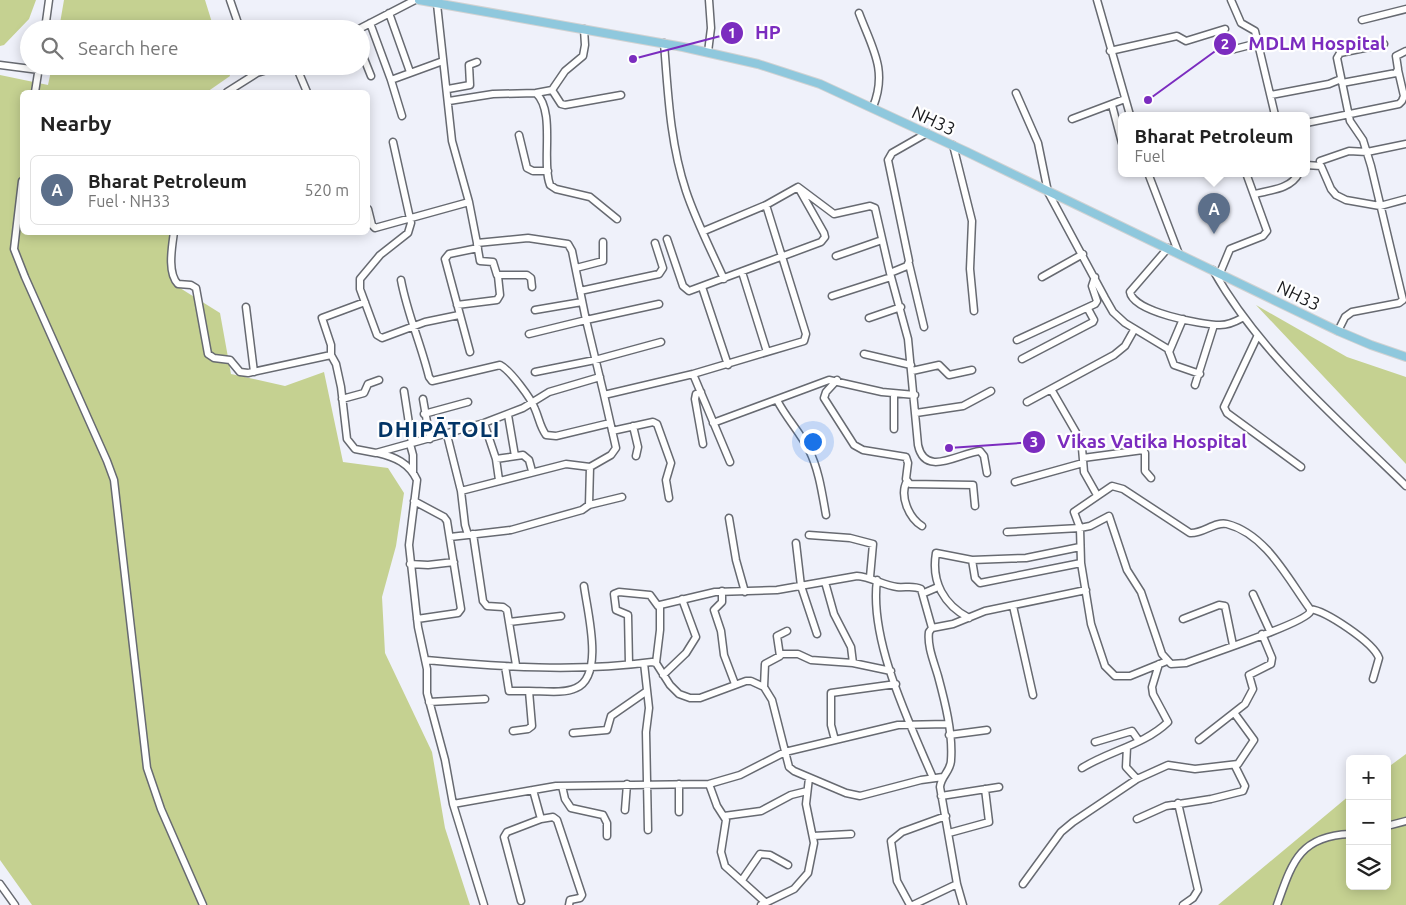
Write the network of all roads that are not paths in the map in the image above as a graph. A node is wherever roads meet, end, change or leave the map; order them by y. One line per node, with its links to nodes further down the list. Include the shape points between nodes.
1 (49, 0): 12 (street)
2 (230, 0): 13 (street)
3 (415, 0): 11 (street)
4 (419, 0): 8 (main road, NH33)
5 (709, 0): 24 (street, via 711,28)
6 (1098, 0): 21 (street)
7 (1231, 0): 19 (street, via 1241,23 1255,31)
8 (437, 4): 17 (main road, NH33); 25 (street)
9 (1406, 9): 14 (street)
10 (859, 13): 48 (street, via 880,71 881,83)
11 (389, 14): 15 (street); 30 (street)
12 (46, 20)
13 (237, 20)
14 (1362, 20)
15 (370, 23): 34 (street)
16 (1225, 29): 21 (street, via 1186,41 1177,36)
17 (584, 30): 18 (main road, NH33); 40 (street, via 583,56 565,71)
18 (664, 43): 24 (main road, NH33); 79 (street, via 674,142 686,191)
19 (1258, 43): 22 (street); 44 (street)
20 (1384, 44): 35 (street, via 1338,54)
21 (1110, 51): 45 (street)
22 (1228, 51)
23 (1406, 51): 29 (street, via 1396,56)
24 (708, 52): 48 (main road, NH33, via 787,73)
25 (443, 61): 30 (street); 36 (street)
26 (477, 62): 36 (street, via 469,65 470,85)
27 (0, 65): 28 (street)
28 (20, 67)
29 (1398, 70): 35 (street, via 1394,74); 51 (street, via 1404,96 1402,101)
30 (410, 72): 34 (street)
31 (38, 75): 37 (street)
32 (254, 75): 38 (street)
33 (300, 75): 39 (street)
34 (391, 80): 52 (street)
35 (1341, 81): 44 (street); 51 (street)
36 (448, 89): 46 (street)
37 (36, 90)
38 (229, 90)
39 (306, 90)
40 (552, 90): 42 (street); 43 (street, via 565,105)
41 (1016, 92): 69 (street, via 1038,144)
42 (536, 93): 46 (street, via 493,94); 64 (street, via 544,112)
43 (621, 95)
44 (1271, 96): 50 (street)
45 (1125, 99): 47 (street); 49 (street)
46 (449, 101): 73 (street, via 452,141)
47 (1112, 106): 53 (street); 55 (street)
48 (873, 107): 56 (main road, NH33)
49 (1129, 112)
50 (1274, 112)
51 (1349, 115): 54 (street); 61 (street)
52 (402, 116)
53 (1072, 119)
54 (1310, 123)
55 (1118, 128)
56 (927, 133): 60 (main road, NH33); 91 (street, via 892,153 888,160)
57 (519, 135): 64 (street, via 526,168)
58 (393, 142): 77 (street)
59 (1406, 144): 61 (street)
60 (953, 145): 69 (main road, NH33); 114 (street, via 972,221 970,268)
61 (1367, 152): 62 (street, via 1349,151); 75 (street)
62 (1320, 161)
63 (1310, 165): 75 (street, via 1321,166 1331,188 1340,198)
64 (548, 171): 78 (street, via 548,181 553,188 590,197)
65 (1150, 177): 88 (street)
66 (1248, 177): 71 (street)
67 (1296, 177): 71 (street, via 1292,183)
68 (798, 187): 74 (street); 82 (street, via 834,214 873,207); 90 (street, via 825,237 821,242)
69 (1048, 192): 86 (main road, NH33); 87 (street)
70 (20, 194): 312 (street, via 14,249 114,480 147,768 160,809)
71 (1255, 194): 95 (street, via 1266,234 1230,249)
72 (1406, 199): 75 (street)
73 (469, 202): 77 (street); 85 (street)
74 (766, 205): 79 (street); 90 (street)
75 (1380, 206): 124 (street, via 1404,300 1352,312 1345,317)
76 (370, 217): 77 (street, via 376,228)
77 (410, 217): 106 (street, via 408,233 380,256 360,279)
78 (617, 219)
79 (704, 231): 100 (street)
80 (174, 235): 140 (street, via 174,279 178,284 196,288 208,354 230,360 240,372)
81 (667, 239): 103 (street, via 684,289 689,291)
82 (882, 240): 89 (street); 96 (street)
83 (603, 242): 92 (street, via 603,261)
84 (655, 243): 104 (street, via 662,268 659,274)
85 (477, 246): 92 (street, via 528,238 564,242 571,247); 97 (street, via 480,261 493,262); 109 (street, via 445,256)
86 (1168, 248): 88 (main road, NH33); 118 (street, via 1130,295 1148,309)
87 (1083, 254): 98 (street); 99 (street)
88 (1179, 254): 93 (main road, NH33)
89 (836, 256)
90 (782, 257): 94 (street); 130 (street, via 806,338)
91 (909, 264): 96 (street); 122 (street)
92 (576, 268): 104 (street)
93 (1212, 269): 95 (main road, NH33); 117 (street)
94 (742, 272): 100 (street); 130 (street)
95 (1220, 272): 124 (main road, NH33)
96 (890, 275): 105 (street); 111 (street)
97 (498, 276): 102 (street, via 527,275 531,278); 109 (street, via 500,295 497,300)
98 (1042, 277)
99 (1095, 277): 112 (street, via 1092,286 1097,301); 123 (street, via 1113,312)
100 (724, 279): 103 (street)
101 (401, 280): 121 (street, via 407,311)
102 (532, 287)
103 (702, 287): 137 (street)
104 (580, 291): 107 (street)
105 (832, 296)
106 (365, 302): 121 (street, via 380,338); 133 (street, via 322,318 331,344)
107 (582, 302): 113 (street); 119 (street)
108 (659, 304): 119 (street)
109 (457, 305): 115 (street)
110 (246, 307): 140 (street)
111 (901, 307): 116 (street); 138 (street)
112 (1088, 309): 127 (street); 135 (street, via 1093,322)
113 (535, 310)
114 (974, 311)
115 (459, 315): 121 (street); 129 (street)
116 (869, 318)
117 (1242, 318): 120 (street, via 1227,325); 126 (street)
118 (1183, 319): 120 (street); 131 (street)
119 (586, 320): 125 (street); 136 (street)
120 (1214, 324): 143 (street)
121 (414, 325): 159 (street, via 432,381 500,365 508,370)
122 (924, 328)
123 (1134, 330): 131 (street); 148 (street, via 1120,351)
124 (1338, 331): 134 (main road, NH33)
125 (529, 334)
126 (1257, 337): 180 (street, via 1224,407 1231,416); 189 (street)
127 (1017, 340)
128 (661, 342): 136 (street)
129 (470, 352)
130 (767, 352): 137 (street)
131 (1169, 352): 143 (street, via 1174,365)
132 (864, 354): 138 (street)
133 (330, 355): 140 (street); 156 (street, via 336,364)
134 (1406, 357)
135 (1022, 359)
136 (595, 360): 141 (street); 144 (street)
137 (728, 365): 142 (street)
138 (912, 368): 139 (street, via 939,365 949,375); 153 (street)
139 (972, 370)
140 (254, 372)
141 (536, 372)
142 (693, 374): 151 (street); 154 (street)
143 (1200, 374): 147 (street)
144 (600, 377): 154 (street); 159 (street, via 549,392)
145 (379, 380): 156 (street, via 368,384 364,393)
146 (837, 380): 152 (street); 157 (street, via 821,382); 187 (street, via 824,398 850,440 863,450 906,458)
147 (1195, 385)
148 (1051, 389): 160 (street); 178 (street, via 1077,434)
149 (991, 390): 161 (street, via 963,406)
150 (404, 391): 172 (street)
151 (700, 392): 164 (street); 173 (street, via 695,399)
152 (894, 394): 153 (street); 168 (street)
153 (915, 394): 161 (street)
154 (604, 395): 166 (street)
155 (423, 399): 162 (street)
156 (342, 400): 174 (street, via 345,432 350,445 362,451)
157 (777, 400): 164 (street); 197 (street, via 816,466)
158 (468, 402): 162 (street)
159 (532, 402): 163 (street); 166 (street, via 542,430 551,436)
160 (1027, 402)
161 (916, 413): 184 (street, via 922,457 928,462 936,462 980,451)
162 (424, 414): 171 (street)
163 (508, 415): 165 (street); 175 (street)
164 (713, 422): 179 (street)
165 (484, 423): 170 (street); 177 (street)
166 (610, 423): 169 (street)
167 (633, 426): 169 (street); 176 (street, via 638,447); 193 (street, via 658,424 671,463 666,480)
168 (894, 429)
169 (612, 431): 181 (street, via 614,452)
170 (447, 435): 171 (street); 190 (street)
171 (430, 439): 172 (street)
172 (411, 444): 174 (street); 183 (street)
173 (703, 444)
174 (376, 452): 183 (street, via 399,460)
175 (515, 456): 177 (street); 182 (street, via 526,456)
176 (636, 456)
177 (496, 459): 186 (street)
178 (1083, 460): 185 (street, via 1143,450 1145,471); 188 (street); 191 (street, via 1087,480)
179 (730, 462)
180 (1301, 466)
181 (590, 467): 182 (street, via 566,464); 195 (street)
182 (532, 472): 186 (street)
183 (413, 473): 194 (street, via 417,490)
184 (987, 473)
185 (1151, 478)
186 (499, 480): 190 (street)
187 (907, 481): 196 (street, via 910,484 973,485); 199 (street, via 904,491 910,513)
188 (1015, 482)
189 (1406, 486)
190 (461, 491): 202 (street, via 465,525)
191 (1097, 495): 200 (street, via 1074,512); 225 (street, via 1116,486 1190,533 1228,524 1250,535 1269,552)
192 (622, 497): 195 (street)
193 (668, 498)
194 (414, 501): 204 (street, via 444,517); 210 (street, via 409,527)
195 (588, 505): 202 (street, via 582,510 516,528)
196 (975, 506)
197 (826, 515)
198 (729, 518): 219 (street)
199 (922, 526)
200 (1080, 528): 201 (street); 206 (street); 239 (street, via 1106,516 1111,518 1127,570 1141,592)
201 (1007, 532)
202 (471, 534): 204 (street); 230 (street, via 483,601 490,608 505,608)
203 (809, 535): 211 (street, via 850,538 873,544)
204 (450, 538): 208 (street)
205 (796, 544): 215 (street)
206 (1080, 547): 207 (street, via 1017,559); 209 (street)
207 (972, 560): 209 (street, via 975,578 980,583); 216 (street, via 936,553)
208 (454, 562): 210 (street); 228 (street, via 460,611)
209 (1081, 563): 217 (street)
210 (410, 564): 228 (street)
211 (870, 577): 212 (street); 213 (street)
212 (877, 580): 220 (street, via 896,587 918,587); 248 (street, via 875,600 879,630)
213 (825, 582): 215 (street); 242 (street, via 834,614 851,647)
214 (584, 586): 247 (street, via 593,650)
215 (801, 586): 219 (street); 234 (street)
216 (938, 587): 220 (street); 227 (street, via 951,607)
217 (1086, 590): 224 (street); 244 (street, via 1095,638 1110,673 1130,676)
218 (722, 591): 219 (street); 222 (street); 251 (street, via 722,602 714,610 724,655)
219 (745, 592)
220 (924, 593): 231 (street)
221 (1253, 594): 233 (street)
222 (682, 599): 223 (street); 249 (street, via 696,637 686,653)
223 (658, 606): 241 (street, via 660,630); 243 (street, via 650,594 614,594 616,610 628,615)
224 (1013, 606): 227 (street, via 985,611); 256 (street)
225 (1310, 609): 233 (street, via 1307,617); 250 (street, via 1330,616 1374,649 1379,658)
226 (561, 616): 230 (street)
227 (969, 618): 231 (street)
228 (417, 619): 238 (street)
229 (1183, 619): 236 (street, via 1219,605 1225,606)
230 (509, 622): 246 (street)
231 (932, 628): 261 (street, via 928,637)
232 (786, 631): 237 (street, via 777,636)
233 (1270, 631): 235 (street)
234 (817, 634)
235 (1262, 634): 236 (street); 259 (street, via 1272,662 1250,675 1252,692 1246,704)
236 (1233, 645): 239 (street, via 1186,663 1176,665)
237 (781, 654): 242 (street); 253 (street, via 765,664)
238 (426, 660): 245 (street); 258 (street)
239 (1167, 661): 244 (street)
240 (644, 663): 241 (street); 243 (street); 255 (street)
241 (656, 663): 249 (street)
242 (853, 663): 248 (street)
243 (629, 664): 247 (street)
244 (1159, 664): 268 (street, via 1152,694 1168,722)
245 (505, 666): 246 (street); 254 (street, via 508,691)
246 (516, 666): 247 (street)
247 (591, 666): 254 (street, via 587,678 578,688)
248 (891, 671): 252 (street)
249 (664, 675): 251 (street, via 679,694 690,698)
250 (1373, 679)
251 (735, 684): 253 (street, via 752,681)
252 (896, 684): 260 (street); 266 (street, via 831,693 831,725)
253 (764, 687): 271 (street, via 772,700)
254 (530, 691): 262 (street, via 532,726)
255 (647, 691): 264 (street, via 612,716 607,730); 278 (street)
256 (1033, 695)
257 (485, 699): 258 (street)
258 (429, 702): 289 (street)
259 (1235, 714): 267 (street); 272 (street, via 1254,740)
260 (911, 723): 261 (street); 266 (street); 276 (street)
261 (948, 724): 265 (street)
262 (513, 730)
263 (987, 730): 265 (street)
264 (573, 733)
265 (949, 735): 274 (street, via 952,760)
266 (835, 740): 271 (street)
267 (1199, 740)
268 (1139, 741): 269 (street, via 1132,731); 270 (street)
269 (1095, 742)
270 (1127, 747): 273 (street); 277 (street, via 1126,767)
271 (785, 752): 275 (street, via 789,766); 281 (street, via 740,775)
272 (1235, 766): 277 (street, via 1195,769 1174,765); 288 (street, via 1245,786 1243,792)
273 (1082, 768)
274 (943, 777): 276 (street); 287 (street)
275 (810, 778): 276 (street, via 860,796); 286 (street)
276 (933, 778)
277 (1137, 779): 308 (street, via 1061,832)
278 (649, 783): 279 (street); 280 (street); 298 (street)
279 (626, 784): 282 (street); 290 (street)
280 (679, 784): 281 (street); 291 (street)
281 (708, 784): 292 (street)
282 (562, 786): 285 (street); 302 (street, via 571,808 603,814)
283 (999, 787): 284 (street)
284 (985, 789): 287 (street); 299 (street, via 989,822)
285 (533, 790): 289 (street); 294 (street)
286 (807, 791): 292 (street, via 761,811); 303 (street, via 806,804)
287 (942, 796): 293 (street)
288 (1178, 803): 295 (street); 317 (street, via 1198,890)
289 (453, 804): 313 (street)
290 (625, 810)
291 (679, 812)
292 (724, 816): 305 (street, via 722,860 730,872)
293 (946, 816): 299 (street); 315 (street, via 902,832 891,840 897,881)
294 (541, 819): 309 (street, via 507,832 504,837); 314 (street, via 553,817 558,823 582,895 570,900)
295 (1137, 820)
296 (1406, 821): 297 (street)
297 (1391, 825)
298 (648, 830)
299 (949, 833): 307 (street)
300 (851, 834): 303 (street)
301 (1346, 834): 318 (street, via 1314,841 1290,868)
302 (607, 836)
303 (813, 836): 310 (street, via 812,856 805,879 794,889)
304 (788, 865): 305 (street, via 770,855 760,854)
305 (742, 880): 310 (street)
306 (0, 884): 311 (street)
307 (957, 884): 315 (street); 316 (street)
308 (1023, 884)
309 (521, 901)
310 (763, 904)
311 (15, 905)
312 (203, 905)
313 (484, 905)
314 (569, 905)
315 (911, 905)
316 (963, 905)
317 (1183, 905)
318 (1277, 905)

